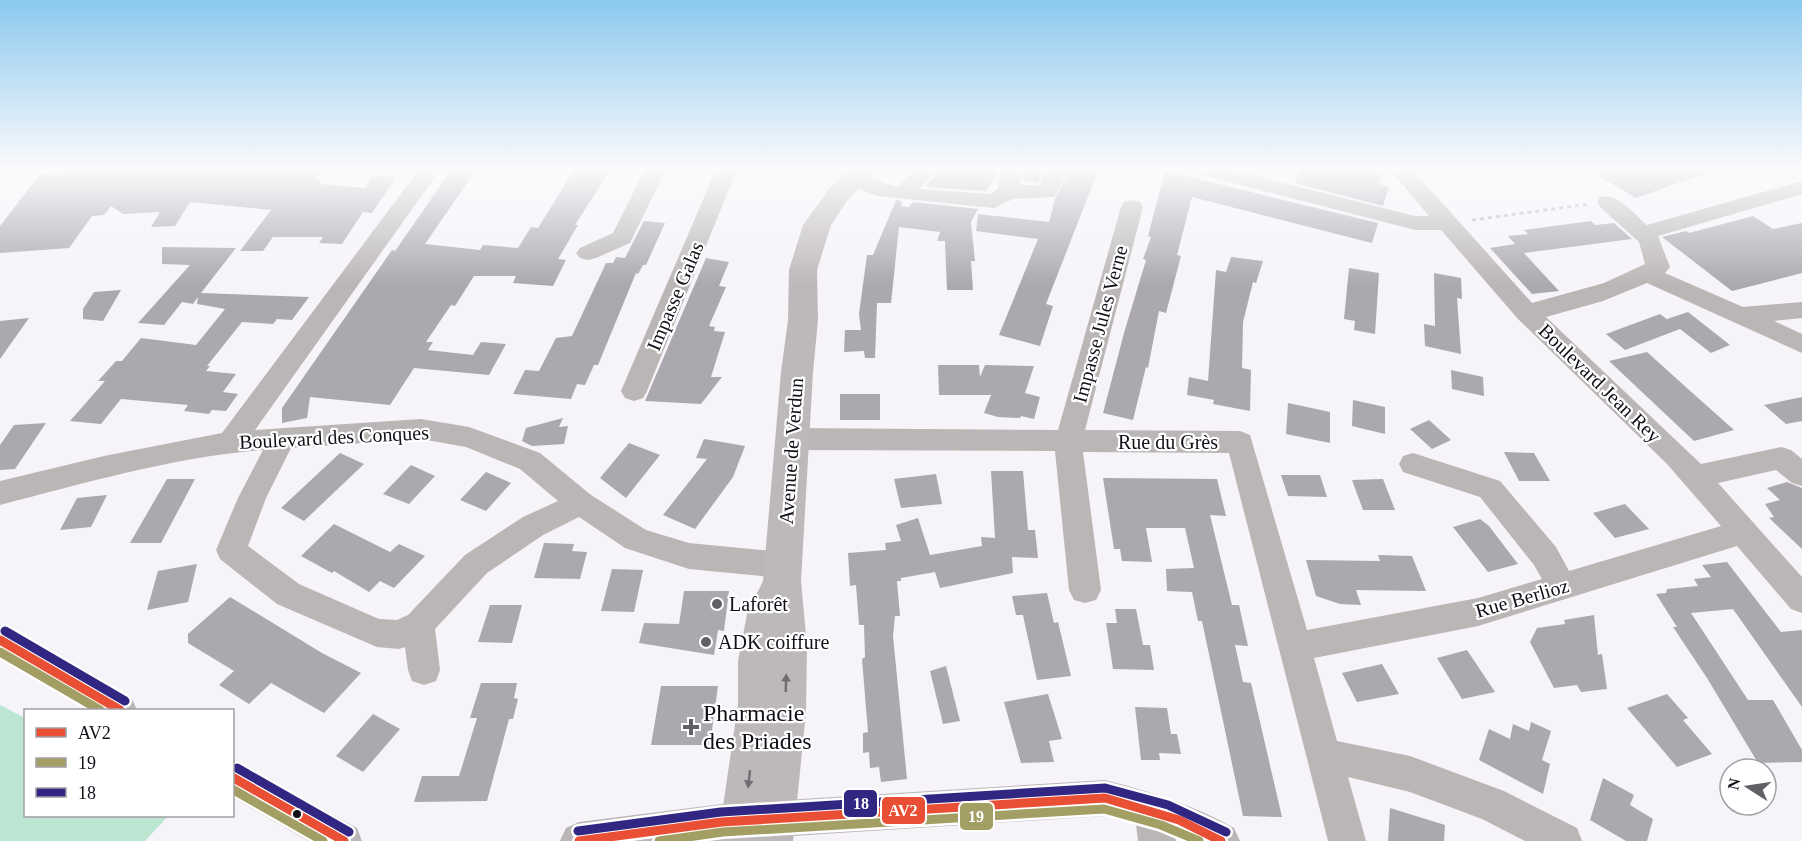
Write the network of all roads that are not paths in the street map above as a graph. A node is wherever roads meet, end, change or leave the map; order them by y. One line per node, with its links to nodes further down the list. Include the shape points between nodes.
1 (403, 206): 21 (street)
2 (638, 206): 12 (street, via 622,238)
3 (712, 206): 18 (street, Impasse Galas)
4 (845, 206): 20 (main road, Avenue de Verdun, via 823,248 803,320)
5 (1349, 206): 10 (street, via 1415,223)
6 (1433, 206): 10 (street, Boulevard Jean Rey)
7 (1613, 206): 11 (street)
8 (1735, 206): 11 (street)
9 (1132, 207): 22 (street, Impasse Jules Verne)
10 (1448, 223): 15 (street, Boulevard Jean Rey)
11 (1643, 233): 13 (street, via 1649,239 1658,267)
12 (588, 253)
13 (1647, 274): 15 (street); 16 (street)
14 (1802, 309): 16 (street)
15 (1527, 313): 25 (street, Boulevard Jean Rey)
16 (1740, 316): 17 (street)
17 (1802, 344)
18 (634, 391)
19 (283, 438): 21 (street, Boulevard des Conques); 27 (street, Boulevard des Conques, via 421,429 469,437 530,461); 33 (street, via 231,550 288,594 377,633 399,635)
20 (791, 439): 22 (street, Rue du Grès); 29 (main road, Avenue de Verdun)
21 (231, 442): 26 (street, Boulevard des Conques)
22 (1068, 442): 31 (street); 35 (street, Rue du Grès, via 1240,442)
23 (1413, 464): 30 (street, via 1490,489 1545,555)
24 (1802, 475): 25 (street, via 1782,458)
25 (1695, 477): 28 (street, Boulevard Jean Rey)
26 (0, 493)
27 (580, 503): 29 (street, Boulevard des Conques, via 636,539 689,556); 33 (street, via 533,526 476,564)
28 (1743, 532): 30 (street, Rue Berlioz); 32 (street, Boulevard Jean Rey)
29 (783, 573): 41 (main road, via 766,614 758,661)
30 (1562, 587): 35 (street, Rue Berlioz, via 1478,612)
31 (1085, 590)
32 (1802, 599)
33 (419, 625): 36 (street)
34 (0, 640): 37 (street)
35 (1296, 647): 38 (street, Rue du Grès)
36 (424, 670)
37 (117, 709)
38 (1324, 755): 45 (street, Rue du Grès); 46 (street, via 1410,774 1491,804)
39 (234, 778): 42 (street)
40 (1154, 825): 41 (street, via 1105,798); 44 (street, via 1206,832)
41 (757, 830): 43 (street)
42 (344, 841)
43 (579, 841)
44 (1221, 841)
45 (1347, 841)
46 (1564, 841)

